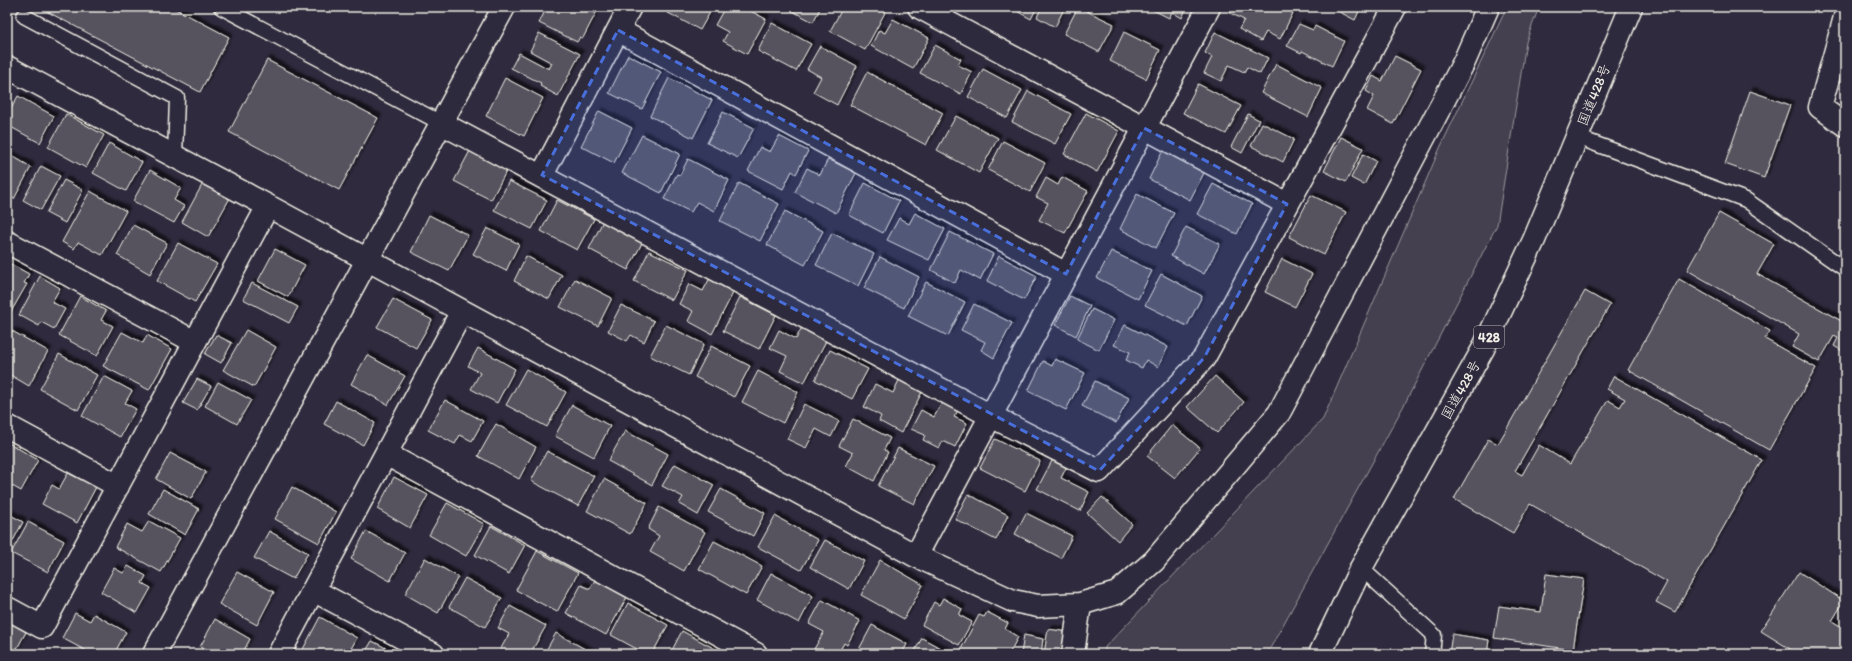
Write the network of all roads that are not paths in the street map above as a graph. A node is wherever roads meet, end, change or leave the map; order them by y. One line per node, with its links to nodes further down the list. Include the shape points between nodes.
1 (221, 7): 13 (lane)
2 (504, 7): 13 (main road)
3 (630, 7): 11 (main road)
4 (920, 7): 15 (main road)
5 (1209, 7): 15 (main road)
6 (1395, 7): 19 (main road)
7 (1488, 7): 34 (main road, via 1464,62 1279,413 1154,561 1117,593)
8 (1631, 7): 16 (main road, 国道428号 / 428)
9 (24, 16): 17 (lane, via 177,98)
10 (1845, 17): 14 (main road, via 1820,107)
11 (618, 30): 18 (main road); 24 (main road)
12 (7, 67): 17 (main road)
13 (441, 123): 18 (main road); 22 (main road)
14 (1845, 125)
15 (1144, 128): 19 (main road); 24 (main road)
16 (1577, 137): 23 (lane, via 1746,200); 32 (main road, 国道428号 / 428, via 1534,240 1483,349)
17 (175, 156): 20 (main road)
18 (542, 175): 27 (main road)
19 (1287, 204): 27 (main road, via 1204,358 1099,471)
20 (268, 206): 22 (main road); 26 (main road)
21 (7, 242): 26 (main road)
22 (368, 260): 25 (main road); 36 (main road)
23 (1845, 269)
24 (1066, 274): 27 (main road)
25 (462, 311): 29 (main road); 31 (main road)
26 (195, 342): 30 (main road)
27 (991, 416): 31 (main road)
28 (7, 426): 30 (main road)
29 (386, 454): 33 (main road); 39 (main road)
30 (118, 486): 35 (main road, via 42,627)
31 (916, 556): 34 (main road, via 1013,601 1038,606)
32 (1361, 568): 41 (main road, 国道428号 / 428); 42 (lane, via 1434,635)
33 (313, 590): 37 (main road); 38 (main road)
34 (1080, 604): 40 (main road)
35 (7, 608)
36 (154, 654)
37 (278, 654)
38 (433, 654)
39 (756, 654)
40 (1073, 654)
41 (1320, 654)
42 (1432, 654)

